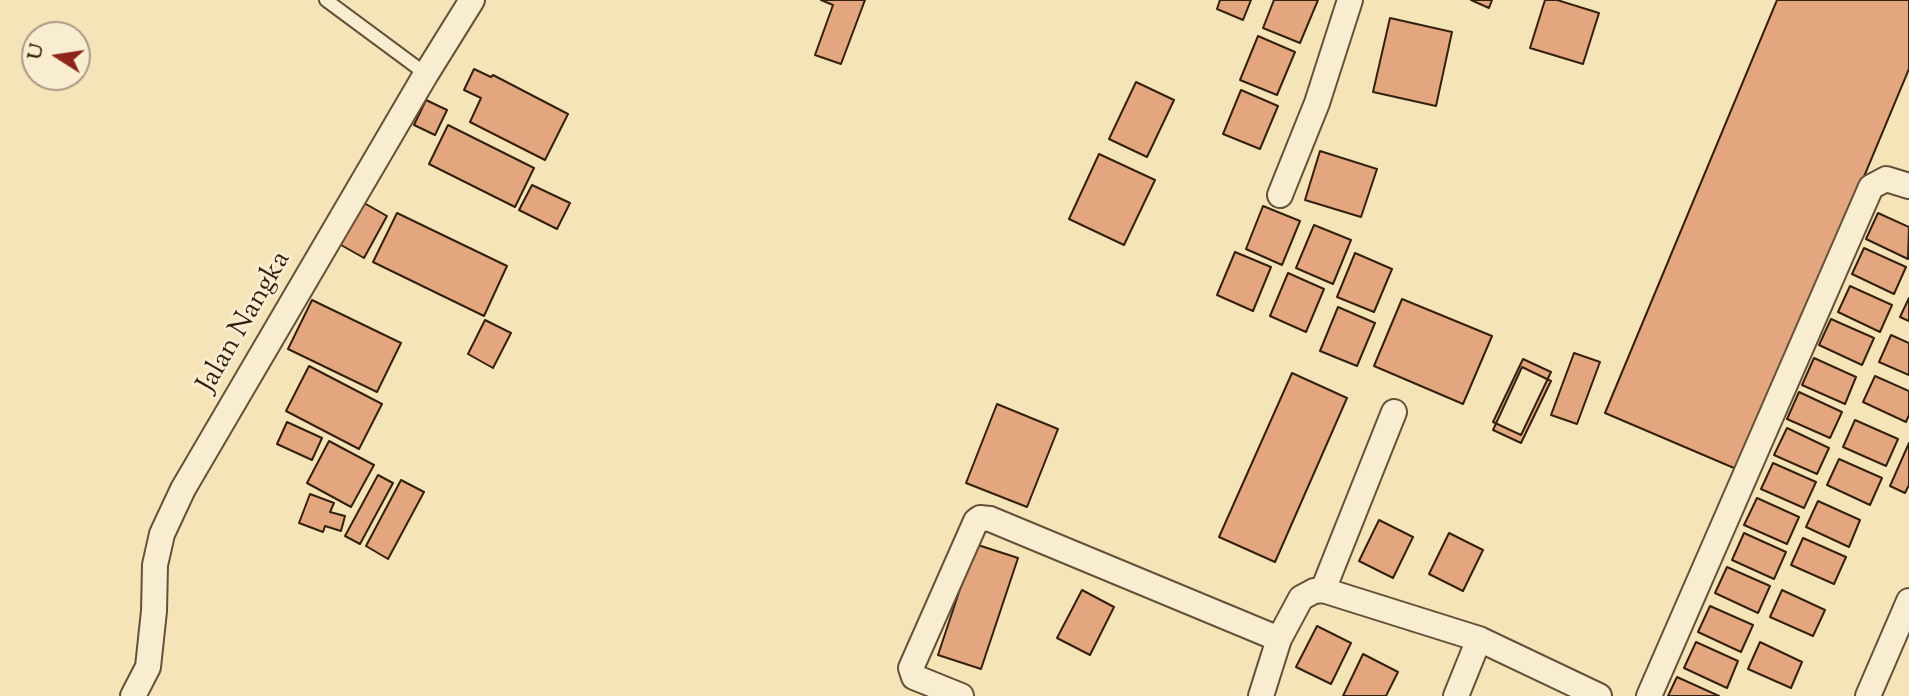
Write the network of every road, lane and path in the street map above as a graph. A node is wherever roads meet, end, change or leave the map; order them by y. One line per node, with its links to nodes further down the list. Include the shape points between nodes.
1 (326, 0): 4 (lane)
2 (472, 0): 4 (street, Jalan Nangka)
3 (1350, 0): 6 (street, via 1317,103)
4 (426, 74): 12 (street, Jalan Nangka, via 183,489 162,534 155,565 148,667)
5 (1909, 186): 17 (street, via 1886,179 1871,187)
6 (1280, 195)
7 (1394, 412): 8 (street)
8 (1323, 590): 10 (street, via 1301,598); 11 (street)
9 (1909, 601): 18 (street)
10 (1279, 639): 13 (street, via 980,517 911,668 914,677); 14 (street)
11 (1479, 639): 15 (street); 16 (street)
12 (133, 696)
13 (961, 696)
14 (1261, 696)
15 (1456, 696)
16 (1599, 696)
17 (1649, 696)
18 (1868, 696)

